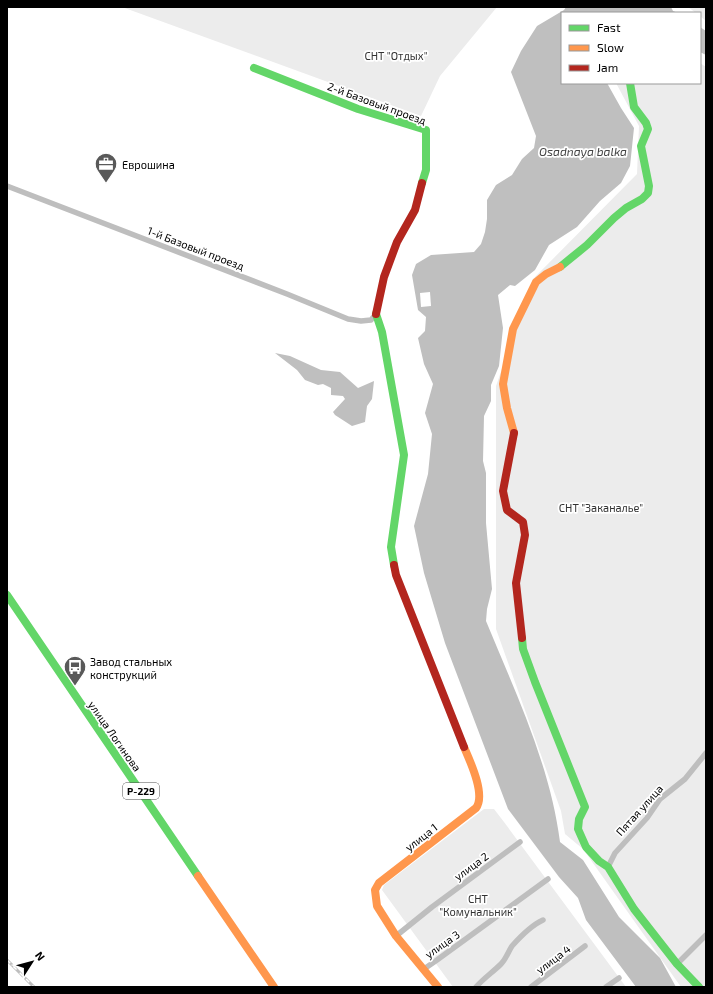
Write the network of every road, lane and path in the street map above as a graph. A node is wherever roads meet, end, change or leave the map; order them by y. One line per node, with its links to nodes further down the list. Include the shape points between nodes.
1 (254, 68): 4 (street, 2-й Базовый проезд, via 358,109 426,130 426,170 415,210 397,242 386,270)
2 (630, 84): 8 (street, via 635,109 647,123 648,129 641,146 649,186 648,193 614,218 587,245 557,269 536,282 513,329 503,384 515,435 503,490 507,510 523,522 525,535 516,583 523,649 585,807 579,819 578,829 586,847)
3 (7, 186): 4 (street, 1-й Базовый проезд, via 348,319 371,320)
4 (376, 314): 12 (street, улица 1, via 382,332 404,455 391,547 394,567 479,789 479,804 476,808 379,883 375,890 377,906)
5 (7, 595): 17 (street, улица Логинова / Р-229)
6 (706, 753): 8 (street, Пятая улица, via 684,779 660,799 647,818 619,847)
7 (520, 842): 12 (street, улица 2)
8 (608, 867): 14 (street, via 634,909)
9 (548, 879): 15 (street, улица 3)
10 (543, 920): 19 (street, via 536,923 511,947 499,966)
11 (706, 935): 14 (street)
12 (396, 936): 15 (street)
13 (585, 946): 20 (street, улица 4)
14 (677, 964): 22 (street)
15 (424, 969): 18 (street)
16 (619, 978): 21 (street)
17 (274, 987)
18 (438, 987)
19 (476, 987)
20 (531, 987)
21 (606, 987)
22 (699, 987)

